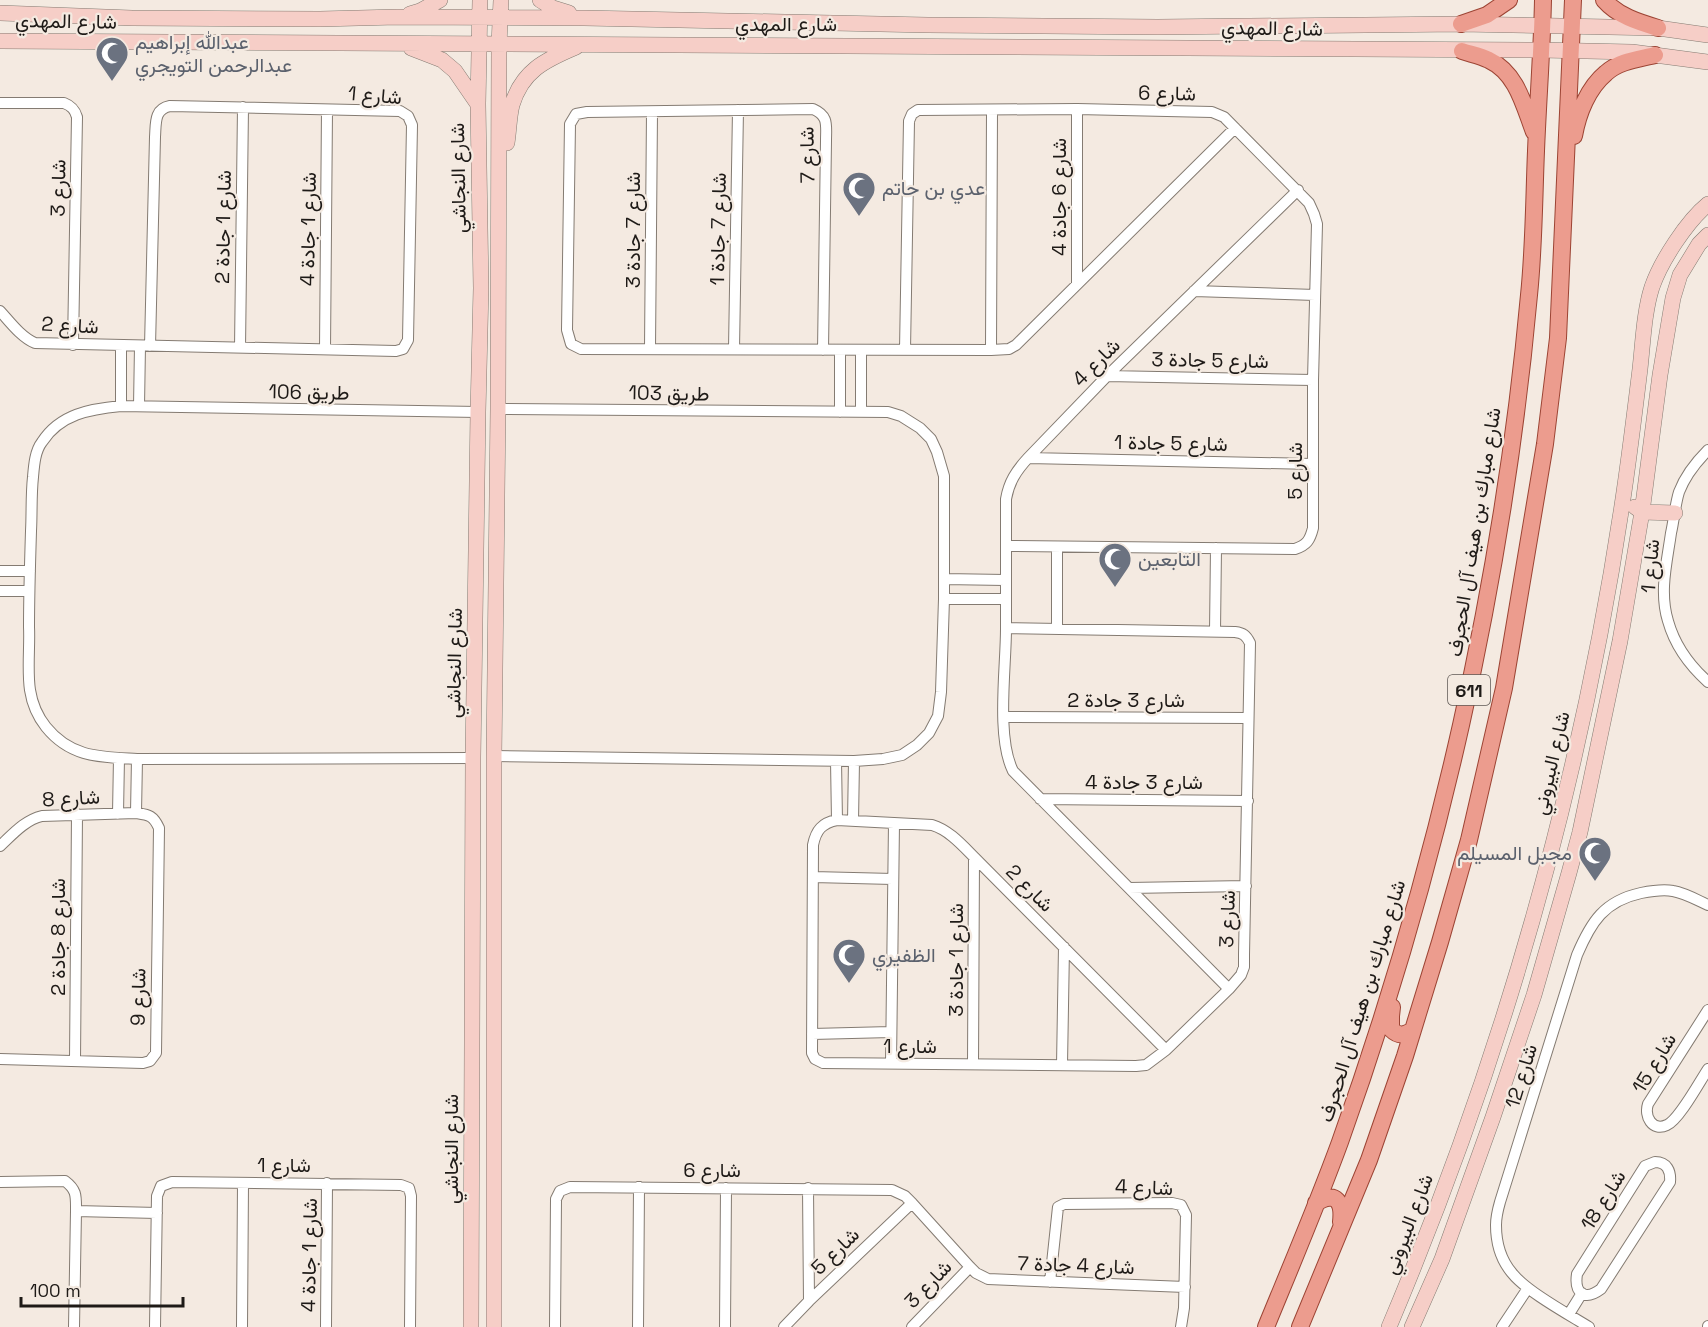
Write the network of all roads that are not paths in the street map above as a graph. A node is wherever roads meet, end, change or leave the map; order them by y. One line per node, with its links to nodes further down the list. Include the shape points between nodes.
1 (440, 0): 11 (main road, via 420,11)
2 (480, 0): 13 (main road, شارع النجاشي)
3 (501, 0): 14 (main road, شارع النجاشي)
4 (540, 0): 15 (main road)
5 (1509, 0): 17 (main road, via 1487,15)
6 (1543, 0): 19 (main road, شارع مبارك بن هيف آل الحجرف / 611)
7 (1573, 0): 20 (main road, 611)
8 (1604, 0): 21 (main road, via 1633,20)
9 (0, 14): 10 (main road, شارع المهدي)
10 (89, 16): 12 (main road, شارع المهدي); 24 (main road, via 98,27 95,37)
11 (398, 16): 12 (main road, شارع المهدي); 13 (main road, شارع المهدي)
12 (132, 18): 25 (main road, via 115,23 114,37)
13 (480, 18): 14 (main road, شارع المهدي); 27 (main road, شارع النجاشي)
14 (501, 18): 15 (main road, شارع المهدي); 28 (main road, شارع النجاشي)
15 (584, 18): 16 (main road, شارع المهدي)
16 (873, 23): 18 (main road, شارع المهدي); 30 (main road, via 871,35)
17 (1461, 24): 18 (main road, شارع المهدي); 19 (main road, شارع المهدي)
18 (945, 25): 31 (main road, via 924,35)
19 (1543, 26): 20 (main road, شارع المهدي); 32 (main road, شارع مبارك بن هيف آل الحجرف / 611)
20 (1573, 26): 21 (main road, شارع المهدي); 34 (main road, 611)
21 (1658, 27): 22 (main road, شارع المهدي)
22 (1708, 35)
23 (0, 41): 24 (main road, شارع المهدي)
24 (72, 41): 25 (main road, شارع المهدي)
25 (122, 43): 26 (main road, شارع المهدي)
26 (399, 44): 27 (main road, شارع المهدي); 38 (main road, via 442,60 455,71)
27 (478, 45): 28 (main road, شارع المهدي); 38 (main road, شارع النجاشي)
28 (499, 45): 29 (main road, شارع المهدي); 47 (main road, شارع النجاشي)
29 (581, 45): 30 (main road, شارع المهدي); 47 (main road, via 541,63 522,81 512,106)
30 (851, 45): 31 (main road, شارع المهدي)
31 (921, 46): 33 (main road, شارع المهدي)
32 (1541, 50): 33 (main road, شارع المهدي); 34 (main road, شارع المهدي); 46 (main road, شارع مبارك بن هيف آل الحجرف / 611)
33 (1462, 51): 46 (main road, via 1490,60 1506,71 1519,91)
34 (1571, 51): 35 (main road, شارع المهدي); 49 (main road, 611)
35 (1655, 55): 36 (main road, شارع المهدي); 49 (main road, via 1628,61 1607,72 1589,92 1576,123)
36 (1708, 62)
37 (0, 103): 56 (street, شارع 3, via 64,103 76,112)
38 (478, 104): 73 (main road, شارع النجاشي)
39 (243, 107): 41 (street, شارع 1); 58 (street, شارع 1, via 170,106 157,115); 59 (street, شارع 1 جادة 2)
40 (1077, 109): 43 (street, شارع 6); 45 (street, شارع 6, via 1212,112); 52 (street, شارع 6 جادة 4)
41 (327, 110): 60 (street, شارع 1 جادة 4); 60 (street, شارع 1, via 399,111 408,116 412,125 408,340 403,349 396,351)
42 (738, 110): 44 (street, شارع 7); 62 (street, شارع 7 جادة 1); 63 (street, شارع 7, via 813,109 826,119)
43 (992, 110): 66 (street, شارع 6, via 918,110 909,121); 67 (street)
44 (652, 111): 61 (street, شارع 7 جادة 3); 61 (street, شارع 7, via 587,112 576,114 570,124 567,330 571,344 581,349)
45 (1235, 128): 48 (street, شارع 5); 52 (street)
46 (1536, 138): 128 (main road, شارع مبارك بن هيف آل الحجرف / 611, via 1530,293 1496,546 1473,671)
47 (499, 190): 72 (main road, شارع النجاشي)
48 (1298, 190): 53 (street, شارع 4); 54 (street, شارع 5, via 1309,203 1317,224)
49 (1565, 193): 134 (main road, 611, via 1558,338 1545,444 1504,688 1469,840)
50 (1708, 204): 79 (main road, شارع البيروني, via 1682,233 1652,287)
51 (1708, 235): 80 (main road, شارع البيروني, via 1680,275 1673,298)
52 (1077, 284): 67 (street, via 1016,345)
53 (1194, 291): 54 (street); 68 (street, شارع 4)
54 (1315, 295): 69 (street, شارع 5)
55 (0, 311): 56 (street, شارع 2, via 30,341)
56 (73, 345): 57 (street, شارع 2)
57 (121, 346): 58 (street, شارع 2); 70 (street)
58 (145, 346): 59 (street, شارع 1); 71 (street)
59 (240, 348): 60 (street, شارع 1)
60 (325, 349)
61 (650, 349): 62 (street, شارع 7)
62 (734, 349): 63 (street, شارع 7)
63 (823, 350): 64 (street)
64 (840, 350): 65 (street); 74 (street)
65 (861, 350): 66 (street); 75 (street)
66 (905, 350): 67 (street)
67 (991, 350)
68 (1107, 376): 69 (street, شارع 5 جادة 3); 77 (street, شارع 4)
69 (1313, 380): 78 (street, شارع 5)
70 (121, 406): 71 (street, طريق 106); 88 (street, طريق 106, via 96,408 65,419 40,443 33,477)
71 (139, 406): 73 (street, طريق 106)
72 (498, 409): 74 (street, طريق 103); 93 (main road, شارع النجاشي)
73 (478, 412): 94 (main road, شارع النجاشي)
74 (840, 412): 75 (street, طريق 103)
75 (861, 412): 89 (street, طريق 103, via 901,416 920,428 938,452 944,476)
76 (1708, 450): 83 (street, شارع 1, via 1688,474)
77 (1028, 458): 78 (street, شارع 5 جادة 1); 84 (street, شارع 4, via 1008,486)
78 (1313, 464): 86 (street, شارع 5, via 1313,528 1305,545 1295,549)
79 (1624, 489): 80 (main road, via 1633,495); 81 (main road, شارع البيروني)
80 (1645, 494): 82 (main road, شارع البيروني)
81 (1621, 510): 82 (main road, via 1634,506); 161 (main road, شارع البيروني, via 1579,740 1515,983 1476,1102)
82 (1642, 512): 83 (main road); 163 (main road, شارع البيروني, via 1620,641 1569,873 1493,1117 1442,1259)
83 (1675, 513): 102 (street, شارع 1, via 1663,595 1667,620 1689,663)
84 (1006, 546): 85 (street, شارع 5); 90 (street, شارع 4)
85 (1057, 547): 86 (street, شارع 5); 98 (street)
86 (1216, 548): 99 (street)
87 (0, 571): 88 (street)
88 (30, 571): 92 (street, طريق 106)
89 (944, 579): 90 (street); 95 (street, طريق 103)
90 (1005, 580): 96 (street, شارع 4)
91 (0, 591): 92 (street)
92 (29, 591): 106 (street, طريق 106, via 30,688 34,707 45,726 72,750)
93 (496, 595): 94 (main road, via 485,600); 101 (main road, شارع النجاشي)
94 (476, 597): 100 (main road, شارع النجاشي)
95 (944, 599): 96 (street); 110 (street, طريق 103, via 941,692 938,716 929,733 902,755)
96 (1005, 599): 97 (street, شارع 3)
97 (1006, 628): 98 (street, شارع 3); 103 (street, شارع 3)
98 (1057, 629): 99 (street, شارع 3)
99 (1215, 631): 104 (street, شارع 3, via 1243,633 1250,643)
100 (475, 633): 101 (main road, via 484,628); 107 (main road, شارع النجاشي)
101 (495, 634): 105 (main road, شارع النجاشي)
102 (1708, 682)
103 (1004, 717): 104 (street, شارع 3 جادة 2); 111 (street, شارع 3, via 1012,771)
104 (1248, 718): 112 (street, شارع 3)
105 (494, 756): 109 (street, طريق 103); 127 (main road, شارع النجاشي)
106 (119, 758): 108 (street, طريق 106); 115 (street)
107 (473, 758): 108 (street, طريق 106); 126 (main road, شارع النجاشي)
108 (137, 759): 113 (street)
109 (836, 761): 110 (street, طريق 103); 116 (street)
110 (854, 761): 117 (street)
111 (1040, 799): 112 (street, شارع 3 جادة 4); 124 (street, شارع 3)
112 (1248, 801): 123 (street, شارع 3)
113 (136, 813): 115 (street); 139 (street, شارع 9, via 155,820 159,828 156,1053 143,1063)
114 (77, 814): 115 (street, شارع 8); 119 (street, شارع 8, via 33,818); 139 (street, شارع 8 جادة 2)
115 (118, 814)
116 (837, 820): 117 (street, شارع 2); 121 (street, شارع 1, via 820,827 815,835)
117 (853, 821): 118 (street, شارع 2)
118 (894, 823): 120 (street, شارع 2, via 940,827); 122 (street)
119 (0, 846)
120 (974, 857): 131 (street, شارع 2); 141 (street, شارع 1 جادة 3)
121 (813, 877): 122 (street); 136 (street, شارع 1)
122 (893, 879): 135 (street)
123 (1246, 886): 124 (street); 132 (street, شارع 3, via 1244,967)
124 (1129, 888): 132 (street, شارع 3)
125 (1708, 905): 158 (street, شارع 12, via 1673,891 1653,890 1613,903 1587,931 1496,1223 1503,1260)
126 (472, 906): 127 (main road, via 483,914); 129 (main road, شارع النجاشي)
127 (495, 908): 130 (main road, شارع النجاشي)
128 (1408, 933): 134 (main road, via 1390,1026 1399,1035); 151 (main road, شارع مبارك بن هيف آل الحجرف / 611, via 1373,1046)
129 (472, 939): 130 (main road, via 486,935); 169 (main road, شارع النجاشي)
130 (495, 942): 170 (main road, شارع النجاشي)
131 (1064, 947): 137 (street, شارع 2); 142 (street)
132 (1229, 989): 137 (street, شارع 1)
133 (1708, 1010): 143 (street, شارع 15, via 1648,1104 1652,1124 1663,1127 1674,1121)
134 (1413, 1030): 154 (main road, 611, via 1369,1160)
135 (891, 1032): 136 (street); 140 (street)
136 (812, 1034): 140 (street, شارع 1, via 812,1053 823,1063)
137 (1166, 1050): 142 (street, شارع 1, via 1146,1065)
138 (0, 1059): 139 (street, شارع 9)
139 (75, 1061)
140 (891, 1064): 141 (street, شارع 1)
141 (974, 1064): 142 (street, شارع 1)
142 (1062, 1065)
143 (1708, 1068)
144 (0, 1182): 152 (street, via 65,1181 73,1187)
145 (243, 1183): 146 (street, شارع 1); 153 (street, شارع 1, via 166,1183 159,1190); 166 (street)
146 (327, 1183): 167 (street, شارع 1 جادة 4); 168 (street, شارع 1, via 409,1188)
147 (639, 1187): 148 (street, شارع 6); 171 (street, شارع 6, via 570,1187 560,1191 556,1198); 172 (street)
148 (726, 1188): 149 (street, شارع 6); 173 (street)
149 (808, 1188): 150 (street, شارع 6, via 892,1190); 160 (street)
150 (912, 1203): 155 (street, شارع 6); 160 (street, شارع 5)
151 (1316, 1203): 154 (main road, via 1323,1198 1335,1199 1342,1209); 177 (main road, شارع مبارك بن هيف آل الحجرف / 611)
152 (76, 1211): 153 (street); 164 (street)
153 (157, 1213): 165 (street, شارع 1)
154 (1340, 1226): 178 (main road, 611)
155 (970, 1267): 156 (street, شارع 4 جادة 7, via 988,1279); 175 (street, شارع 3)
156 (1050, 1282): 157 (street, شارع 4 جادة 7); 157 (street, شارع 4, via 1058,1207 1172,1203 1181,1205 1186,1215)
157 (1185, 1287): 176 (street, شارع 4)
158 (1528, 1288): 162 (street, شارع 12); 180 (street)
159 (1581, 1293): 159 (street, شارع 18, via 1592,1295 1601,1289 1670,1182 1669,1170 1663,1163 1655,1161 1645,1166 1583,1264 1576,1278); 162 (street, شارع 18)
160 (809, 1301): 174 (street, شارع 5)
161 (1397, 1308): 163 (main road, via 1401,1318); 179 (main road, شارع البيروني)
162 (1569, 1314): 181 (street, شارع 12)
163 (1414, 1323)
164 (74, 1327)
165 (155, 1327)
166 (242, 1327)
167 (326, 1327)
168 (410, 1327)
169 (471, 1327)
170 (494, 1327)
171 (555, 1327)
172 (638, 1327)
173 (725, 1327)
174 (784, 1327)
175 (912, 1327)
176 (1181, 1327)
177 (1266, 1327)
178 (1300, 1327)
179 (1389, 1327)
180 (1502, 1327)
181 (1589, 1327)

